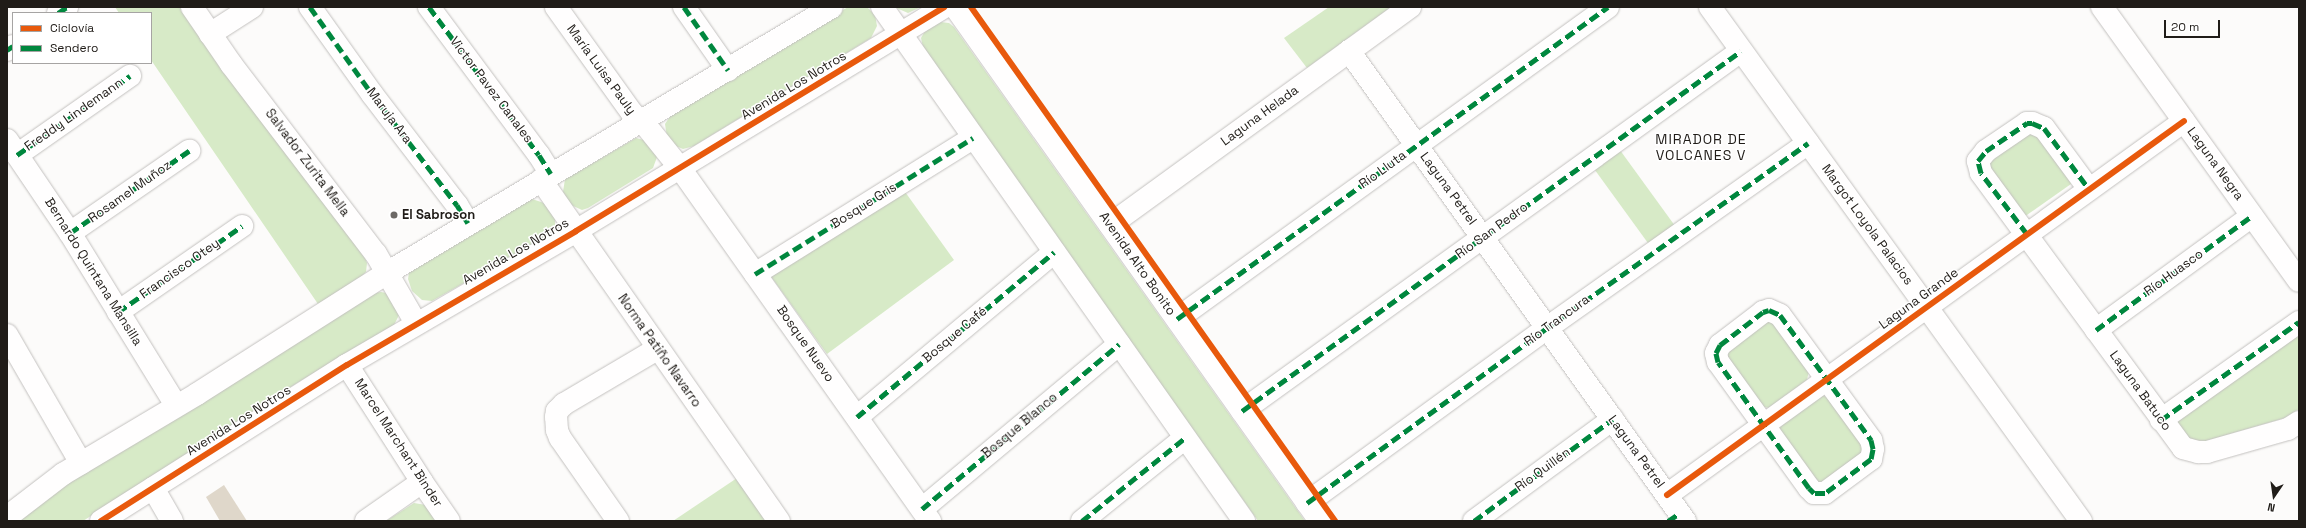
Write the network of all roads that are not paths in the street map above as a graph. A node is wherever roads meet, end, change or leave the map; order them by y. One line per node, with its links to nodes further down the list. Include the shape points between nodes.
1 (192, 7): 15 (street, Salvador Zurita Mella)
2 (252, 7): 15 (street)
3 (310, 7): 32 (street, Maruja Ara)
4 (429, 7): 29 (street, Victor Pavez Canales, via 540,155)
5 (556, 7): 22 (street, María Luisa Pauly)
6 (684, 7): 19 (street)
7 (832, 7): 19 (street)
8 (882, 7): 16 (street)
9 (944, 7): 16 (street, Avenida Los Notros)
10 (955, 7): 33 (street, Avenida Alto Bonito)
11 (1410, 7): 17 (street, Laguna Helada)
12 (1608, 7): 25 (street, Río Lluta)
13 (1710, 7): 18 (street, Margot Loyola Palacios)
14 (2102, 7): 21 (street, Laguna Negra)
15 (210, 34): 40 (street, Salvador Zurita Mella, via 376,254)
16 (900, 34): 23 (street); 28 (street, Avenida Los Notros)
17 (1350, 51): 25 (street, Laguna Petrel); 33 (street, Laguna Helada)
18 (1741, 51): 24 (street, Margot Loyola Palacios); 38 (street, Río San Pedro)
19 (728, 70): 22 (street)
20 (130, 76): 26 (street, Freddy Lindemann)
21 (2184, 121): 30 (street, Laguna Grande); 31 (street, Laguna Negra)
22 (640, 122): 28 (street, María Luisa Pauly); 29 (street)
23 (973, 138): 39 (street); 41 (street, Bosque Gris)
24 (1808, 143): 43 (street, Margot Loyola Palacios); 48 (street, Río Trancura)
25 (1417, 146): 38 (street, Laguna Petrel); 45 (street, Río Lluta)
26 (12, 147): 36 (street, Bernardo Quintana Mansilla)
27 (189, 151): 36 (street, Rosamel Muñoz)
28 (680, 168): 35 (street, Avenida Los Notros); 41 (street, Bosque Nuevo)
29 (546, 177): 32 (street); 35 (street, Norma Patiño Navarro)
30 (2089, 190): 37 (street, Laguna Grande); 37 (street, Laguna Batuco, via 2044,128 2032,123 2027,123 1986,151 1978,161 1980,173)
31 (2252, 216): 42 (street, Laguna Negra); 49 (street, Río Huasco)
32 (468, 223): 40 (street)
33 (1110, 225): 45 (street, Avenida Alto Bonito)
34 (242, 226): 44 (street, Francisco Otey)
35 (576, 231): 47 (street, Avenida Los Notros); 52 (street, Norma Patiño Navarro)
36 (70, 233): 44 (street, Bernardo Quintana Mansilla)
37 (2027, 234): 43 (street, Laguna Grande); 49 (street, Laguna Batuco)
38 (1482, 237): 48 (street, Laguna Petrel); 56 (street, Río San Pedro)
39 (1054, 252): 51 (street); 57 (street, Bosque Café)
40 (387, 273): 47 (street, Salvador Zurita Mella); 55 (street)
41 (755, 274): 57 (street, Bosque Nuevo)
42 (2299, 281)
43 (1926, 307): 54 (street, Laguna Grande); 81 (street, Margot Loyola Palacios)
44 (118, 312): 55 (street, Bernardo Quintana Mansilla)
45 (1177, 319): 56 (street, Avenida Alto Bonito)
46 (2299, 322): 59 (street)
47 (416, 324): 53 (street, Avenida Los Notros)
48 (1547, 328): 58 (street, Laguna Petrel); 67 (street, Río Trancura)
49 (2096, 330): 59 (street, Laguna Batuco)
50 (7, 335): 63 (street)
51 (1119, 344): 62 (street); 68 (street, Bosque Blanco)
52 (657, 348): 75 (street, via 564,404 557,411 556,423 560,438); 76 (street, Norma Patiño Navarro)
53 (347, 365): 64 (street, Marcel Marchant Binder); 65 (street, Avenida Los Notros)
54 (1827, 380): 61 (street, Laguna Grande); 61 (street, via 1871,440 1873,449 1871,459 1825,493 1814,493 1808,488); 61 (street, via 1780,315 1769,310 1763,312 1720,345 1716,353 1718,362)
55 (176, 405): 63 (street)
56 (1242, 411): 67 (street, Avenida Alto Bonito)
57 (857, 417): 68 (street, Bosque Nuevo)
58 (1613, 420): 66 (street, Laguna Petrel); 80 (street, Río Quillén)
59 (2161, 420): 60 (street, Laguna Batuco, via 2178,444 2189,451 2198,452 2207,452 2288,429)
60 (2299, 422)
61 (1764, 426): 66 (street, Laguna Grande)
62 (1185, 438): 77 (street); 78 (street)
63 (81, 463): 69 (street)
64 (422, 482): 73 (street); 74 (street, Marcel Marchant Binder)
65 (153, 488): 71 (street, Avenida Los Notros); 72 (street)
66 (1667, 495): 70 (street, Laguna Petrel)
67 (1307, 503): 79 (street, Avenida Alto Bonito)
68 (926, 515)
69 (7, 517)
70 (1678, 518)
71 (101, 521)
72 (172, 521)
73 (366, 521)
74 (449, 521)
75 (618, 521)
76 (779, 521)
77 (1082, 521)
78 (1244, 521)
79 (1320, 521)
80 (1474, 521)
81 (2081, 521)

